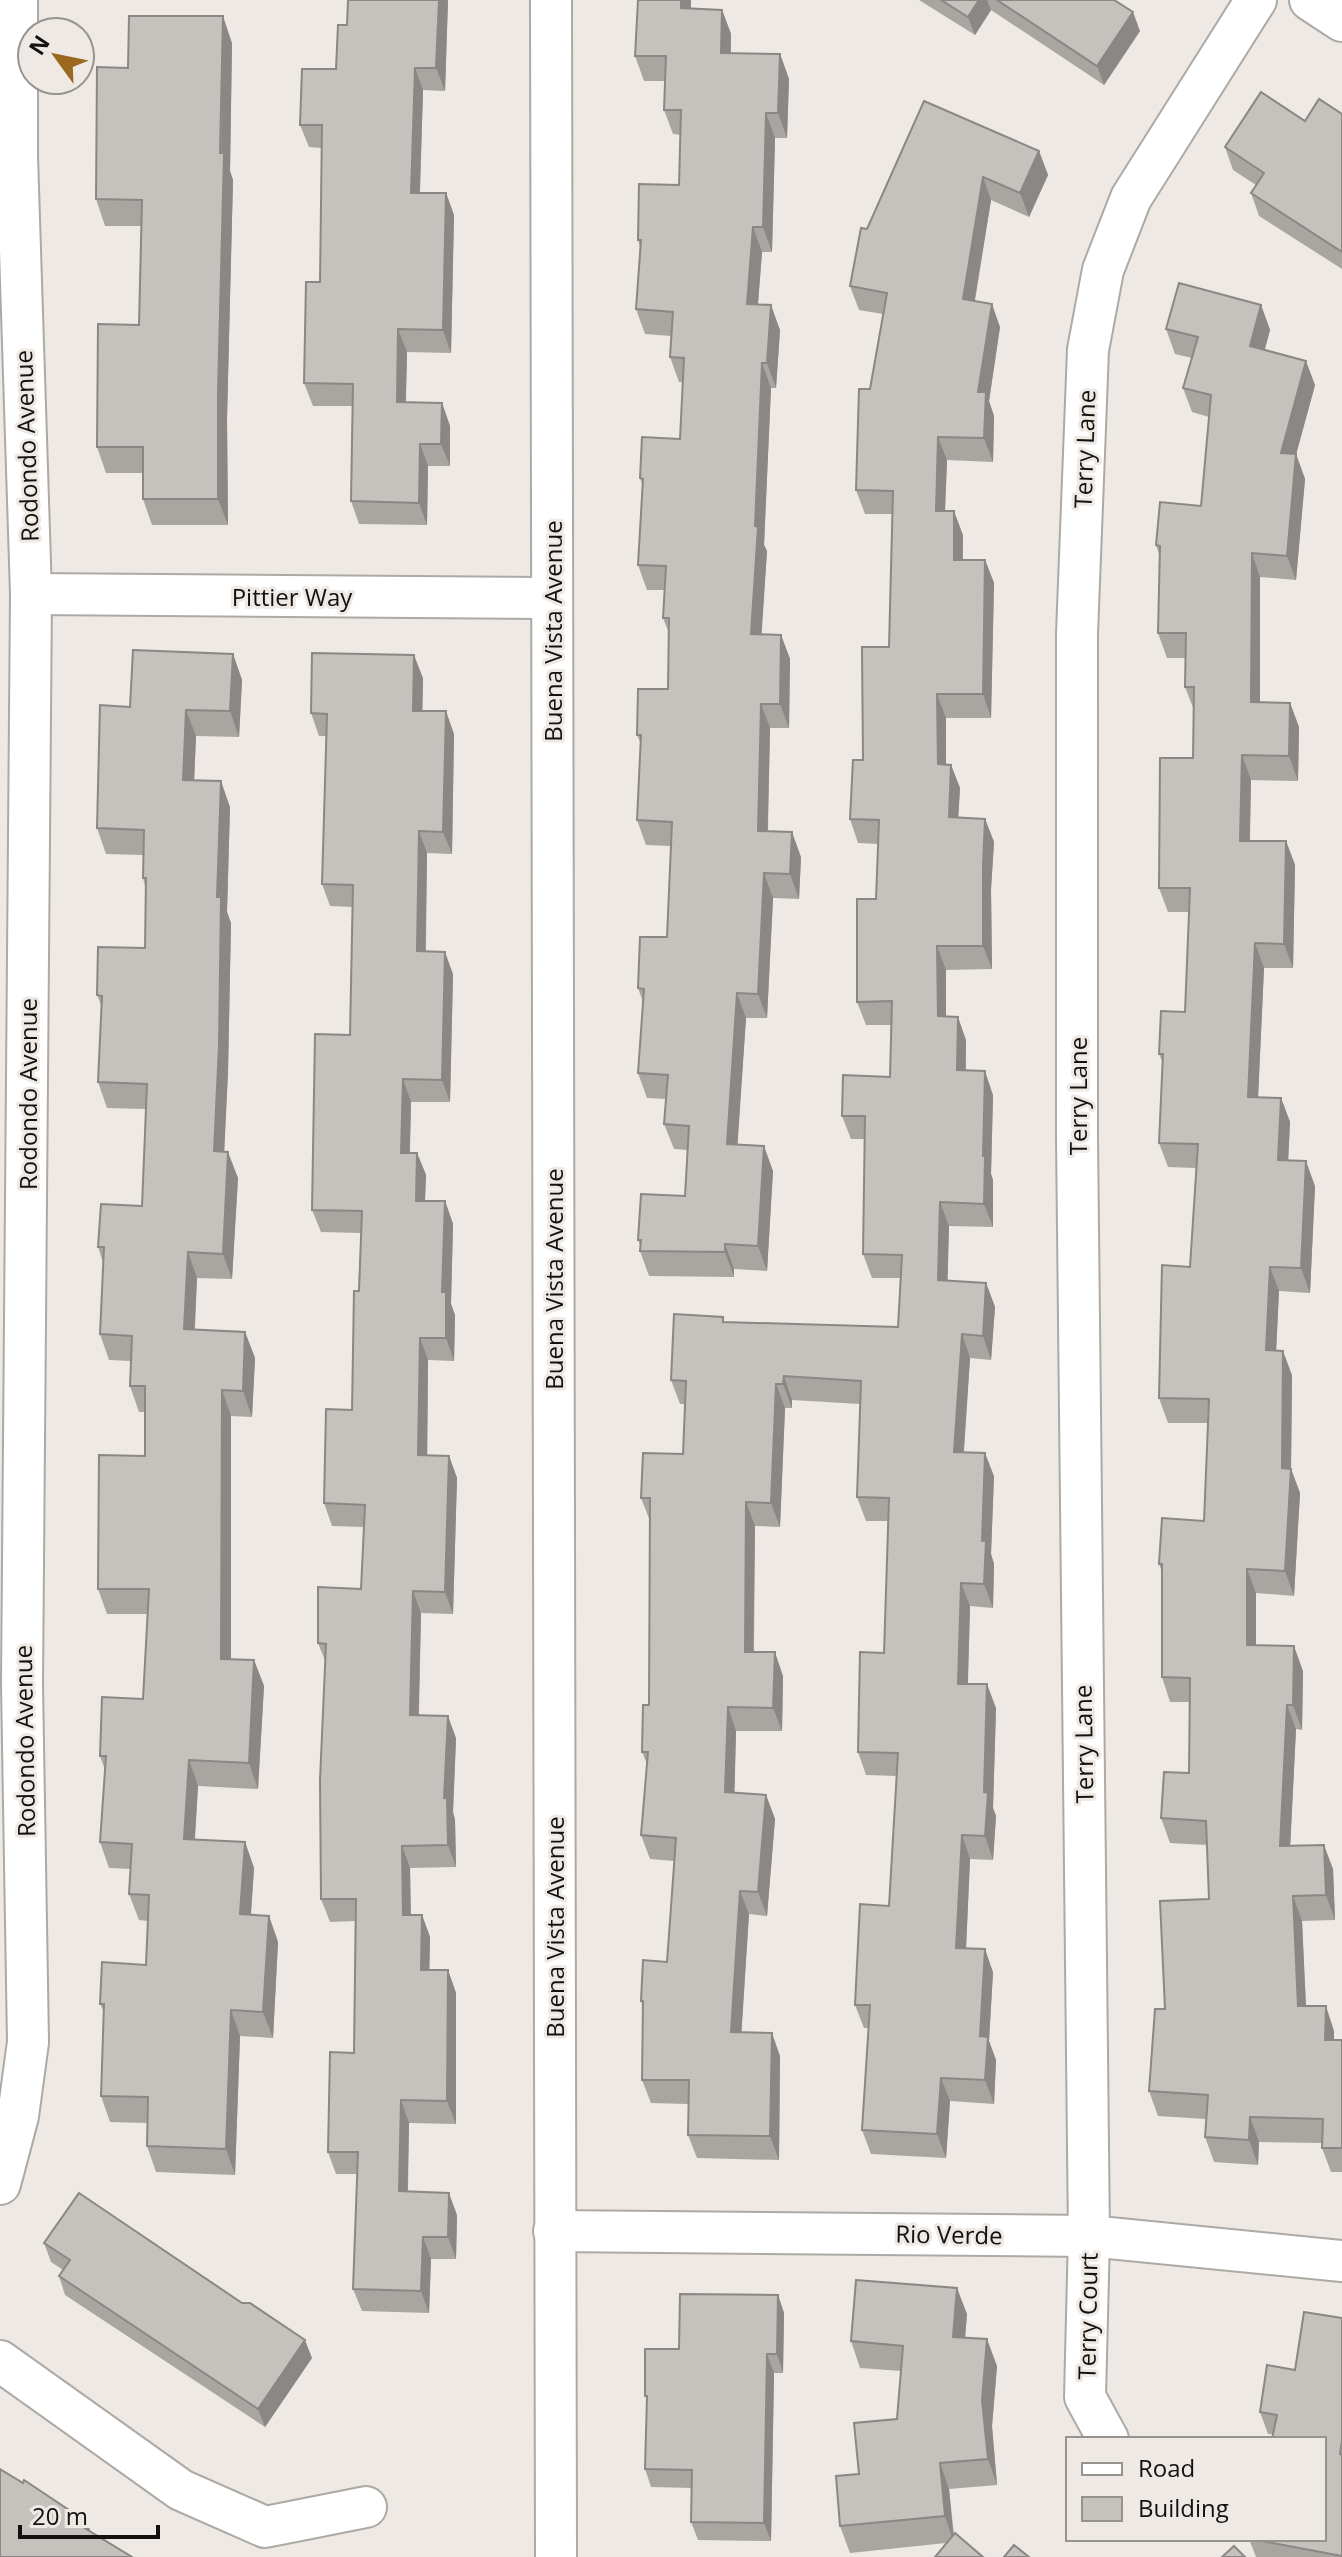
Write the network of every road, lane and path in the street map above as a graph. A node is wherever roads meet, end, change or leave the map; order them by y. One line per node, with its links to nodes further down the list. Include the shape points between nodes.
1 (17, 0): 6 (street, Rodondo Avenue)
2 (551, 0): 8 (street, Buena Vista Avenue)
3 (1256, 0): 12 (street, Terry Lane, via 1131,198 1103,270 1088,350 1077,634 1077,1137)
4 (1310, 0): 5 (street)
5 (1342, 21)
6 (8, 156): 7 (street, Rodondo Avenue)
7 (31, 594): 8 (street, Pittier Way); 9 (street, Rodondo Avenue)
8 (552, 598): 11 (street, Buena Vista Avenue)
9 (11, 1684): 10 (street, Rodondo Avenue, via 28,2042 18,2116)
10 (0, 2184)
11 (554, 2231): 12 (street, Rio Verde); 17 (street, Buena Vista Avenue)
12 (1089, 2236): 13 (street, Rio Verde); 15 (street, Terry Court, via 1085,2397)
13 (1342, 2261)
14 (0, 2361): 16 (street, via 181,2490 265,2527)
15 (1107, 2437)
16 (366, 2507)
17 (556, 2557)

